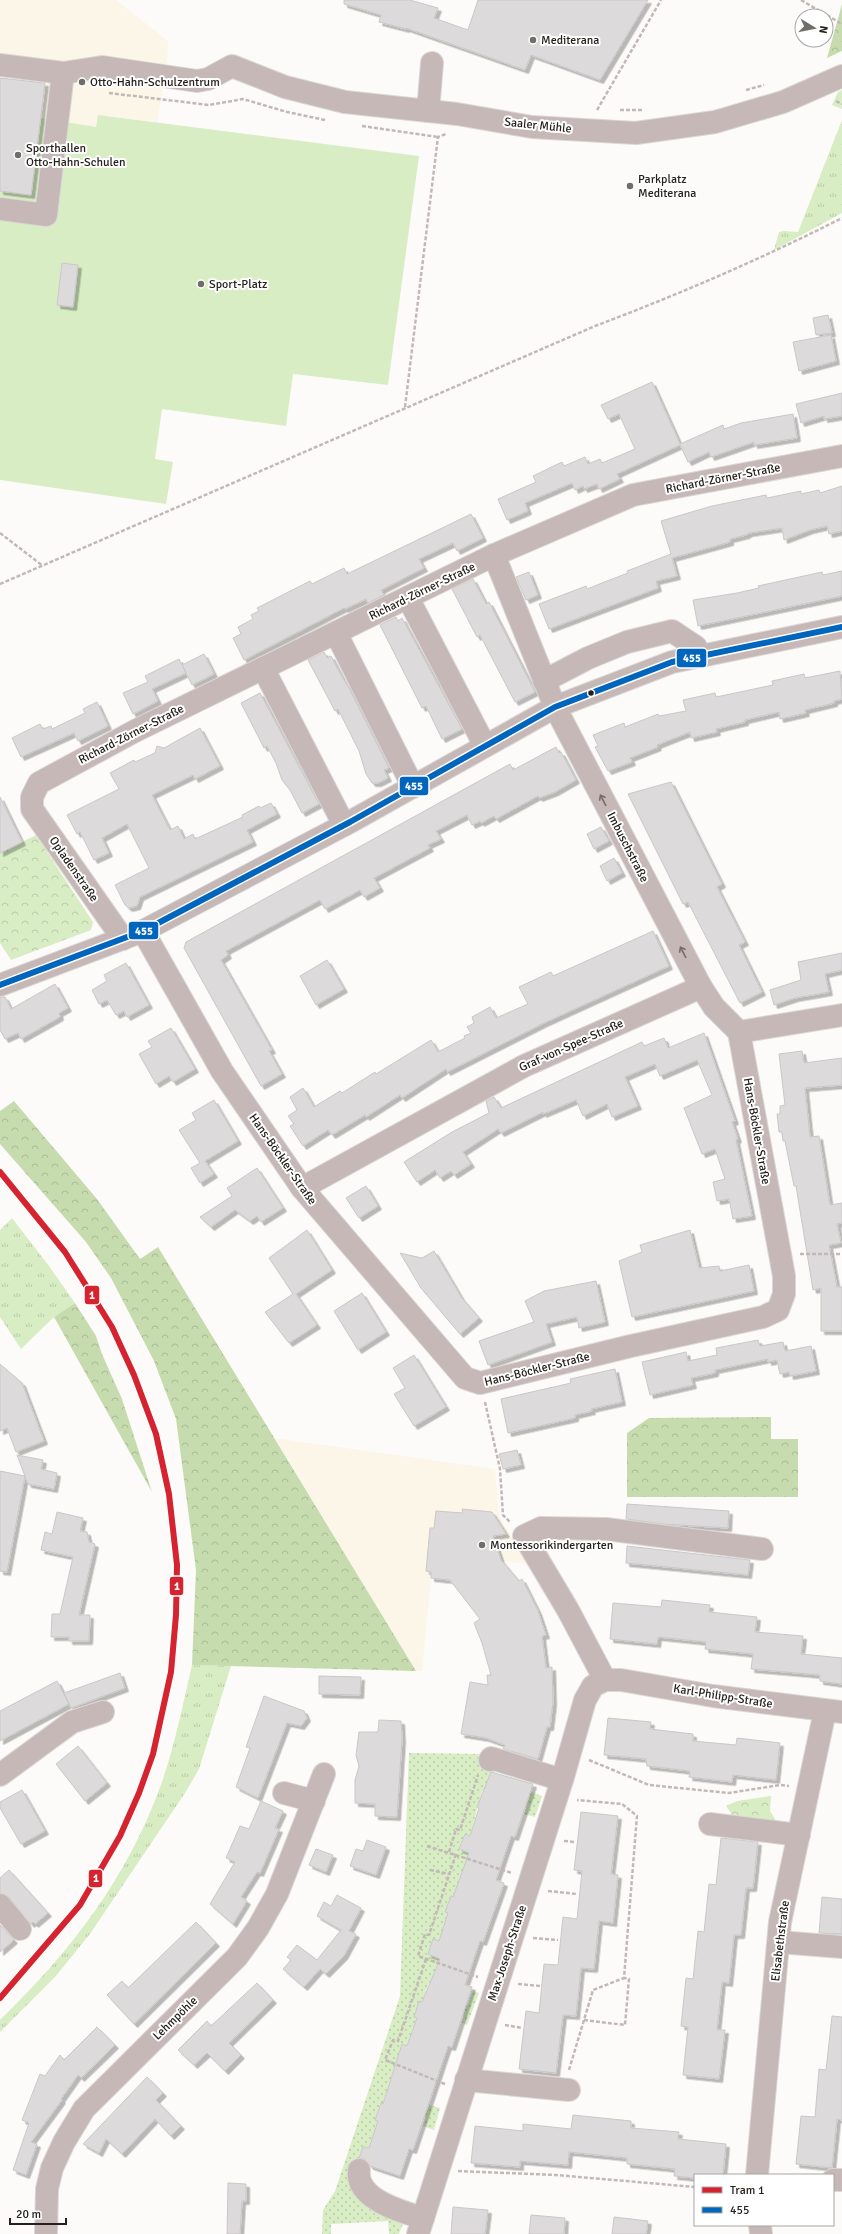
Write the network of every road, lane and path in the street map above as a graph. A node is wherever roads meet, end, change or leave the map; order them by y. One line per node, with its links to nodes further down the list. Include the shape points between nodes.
1 (661, 0): 11 (path, via 597,110)
2 (801, 0): 3 (path)
3 (842, 24)
4 (432, 63): 14 (street)
5 (0, 65): 6 (street)
6 (63, 73): 14 (street, Saaler Mühle, via 102,67 197,81 208,79 232,66 285,87 345,102); 19 (street, via 46,215)
7 (842, 76): 14 (street, Saaler Mühle, via 784,102 722,120 636,133 532,127)
8 (771, 85): 9 (path, via 760,85)
9 (741, 92)
10 (109, 93): 15 (path, via 209,105 243,99)
11 (604, 110)
12 (618, 110): 13 (path)
13 (646, 110)
14 (428, 111)
15 (327, 120)
16 (356, 125): 18 (path)
17 (450, 132): 18 (path)
18 (438, 136): 21 (path)
19 (0, 209)
20 (842, 218): 21 (path, via 769,255)
21 (405, 408): 25 (path)
22 (842, 456): 24 (street, Richard-Zörner-Straße, via 633,494)
23 (0, 533): 25 (path)
24 (494, 555): 27 (street, Richard-Zörner-Straße); 32 (street, Imbuschstraße)
25 (43, 566): 26 (path)
26 (0, 584)
27 (408, 598): 29 (street, Richard-Zörner-Straße); 34 (street)
28 (842, 627): 30 (street)
29 (336, 633): 31 (street, Richard-Zörner-Straße); 35 (street)
30 (700, 656): 32 (street, via 696,647 672,631 627,642 588,658); 33 (street, via 672,662)
31 (263, 668): 36 (street, Richard-Zörner-Straße, via 58,772 39,783); 37 (street)
32 (544, 681): 33 (street, Imbuschstraße)
33 (555, 707): 34 (street); 40 (street, Imbuschstraße, one-way to 33)
34 (485, 746): 35 (street)
35 (413, 787): 37 (street)
36 (32, 797): 38 (street, Opladenstraße, via 32,809)
37 (344, 825): 38 (street)
38 (133, 935): 39 (street); 43 (street, Hans-Böckler-Straße)
39 (0, 985)
40 (701, 987): 42 (street, via 714,1007); 43 (street, Graf-von-Spee-Straße, via 524,1066)
41 (842, 1015): 42 (street)
42 (739, 1032): 44 (street, Hans-Böckler-Straße)
43 (302, 1188): 46 (street, Hans-Böckler-Straße, via 465,1378)
44 (780, 1254): 45 (path); 46 (street, Hans-Böckler-Straße, via 785,1290 783,1303 771,1315)
45 (842, 1254)
46 (480, 1383): 47 (path, via 500,1469 503,1515)
47 (524, 1536): 48 (street, via 541,1528 606,1529); 49 (street, via 568,1610)
48 (762, 1549)
49 (605, 1680): 50 (street, Karl-Philipp-Straße, via 621,1680 713,1696); 52 (street, Max-Joseph-Straße, via 593,1686 585,1700)
50 (834, 1711): 57 (street, Elisabethstraße)
51 (103, 1712): 55 (street, via 72,1722)
52 (569, 1754): 56 (street, Max-Joseph-Straße); 57 (path, via 591,1760 649,1785 729,1793 780,1785)
53 (486, 1767): 56 (street, via 491,1758); 63 (path, via 479,1773 460,1830 456,1829)
54 (324, 1774): 59 (street, Lehmpöhle)
55 (0, 1775)
56 (559, 1789): 67 (street, Max-Joseph-Straße); 76 (path, via 622,1804 637,1816)
57 (809, 1789): 61 (street, Elisabethstraße)
58 (284, 1793): 59 (street)
59 (314, 1801): 86 (street, Lehmpöhle, via 277,1894 237,1958 80,2115 52,2168 48,2189)
60 (710, 1824): 61 (street)
61 (799, 1834): 73 (street, Elisabethstraße, via 780,1922)
62 (426, 1846): 63 (path)
63 (449, 1852): 64 (path)
64 (456, 1854): 66 (path); 67 (path)
65 (430, 1870): 66 (path)
66 (449, 1874): 75 (path, via 429,1935 425,1934 418,1956)
67 (529, 1884): 68 (path); 71 (street, Max-Joseph-Straße)
68 (577, 1894)
69 (0, 1905): 70 (street)
70 (20, 1929)
71 (512, 1936): 72 (path); 77 (street, Max-Joseph-Straße)
72 (558, 1940)
73 (779, 1942): 74 (street); 83 (street, Elisabethstraße)
74 (842, 1948)
75 (426, 1959): 77 (path); 80 (path, via 398,2041 393,2040 385,2060 417,2071 416,2074)
76 (624, 1978): 78 (path, via 593,1990); 78 (path, via 629,1979 625,2024)
77 (497, 1983): 80 (street, Max-Joseph-Straße)
78 (584, 2020): 79 (path)
79 (569, 2081): 80 (street)
80 (465, 2085): 82 (street, Max-Joseph-Straße)
81 (359, 2170): 85 (street, via 360,2182 378,2200)
82 (438, 2170): 84 (path, via 556,2175); 85 (street, Max-Joseph-Straße)
83 (757, 2174)
84 (694, 2187)
85 (420, 2226)
86 (46, 2234)

